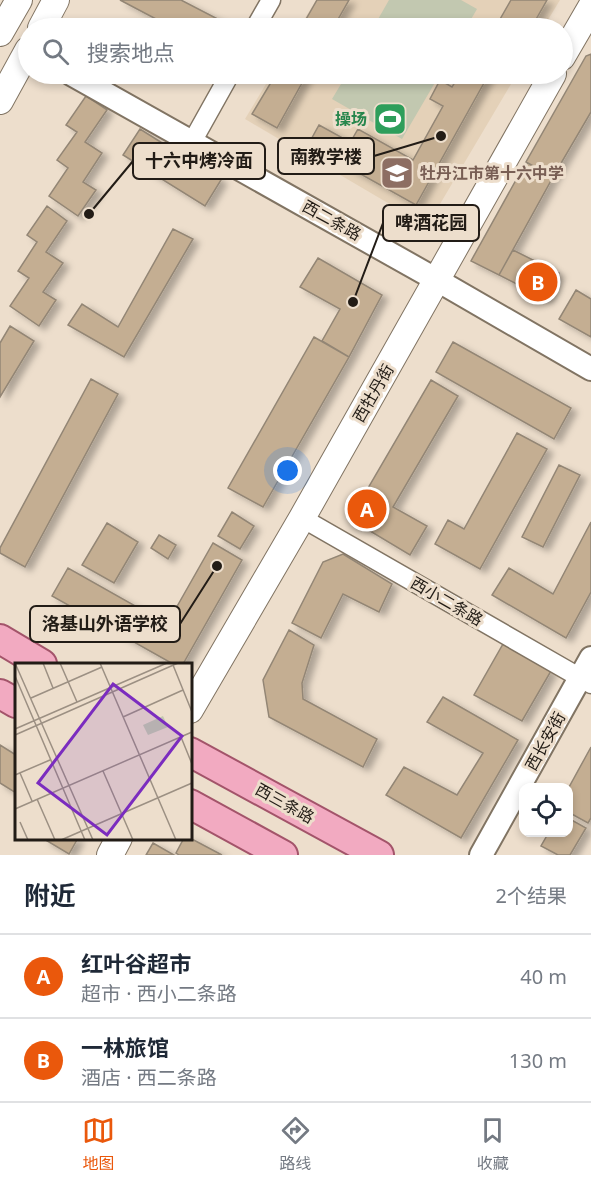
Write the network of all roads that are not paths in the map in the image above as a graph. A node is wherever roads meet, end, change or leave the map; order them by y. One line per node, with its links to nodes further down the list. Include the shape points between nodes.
1 (19, 0): 7 (main road)
2 (57, 0): 5 (main road)
3 (271, 0): 6 (street)
4 (590, 10): 8 (main road)
5 (47, 18)
6 (261, 18)
7 (0, 33): 9 (street)
8 (573, 39)
9 (18, 44)
10 (18, 68): 14 (main road)
11 (89, 84): 15 (street, 西二条路)
12 (224, 84): 15 (street)
13 (547, 84): 16 (main road, 西牡丹街)
14 (0, 101)
15 (192, 142): 16 (street, 西二条路)
16 (437, 280): 17 (street, 西二条路); 18 (main road, 西牡丹街)
17 (591, 369)
18 (302, 518): 22 (street, 西小二条路); 25 (main road, 西牡丹街)
19 (0, 639): 21 (main road)
20 (591, 658): 22 (street, 西长安街)
21 (40, 663)
22 (585, 681): 32 (street, 西长安街)
23 (0, 694): 24 (main road)
24 (15, 703)
25 (192, 707)
26 (192, 753): 31 (main road, 西三条路)
27 (192, 805): 30 (main road)
28 (118, 840): 29 (main road)
29 (110, 855)
30 (283, 855)
31 (379, 855)
32 (481, 855)

